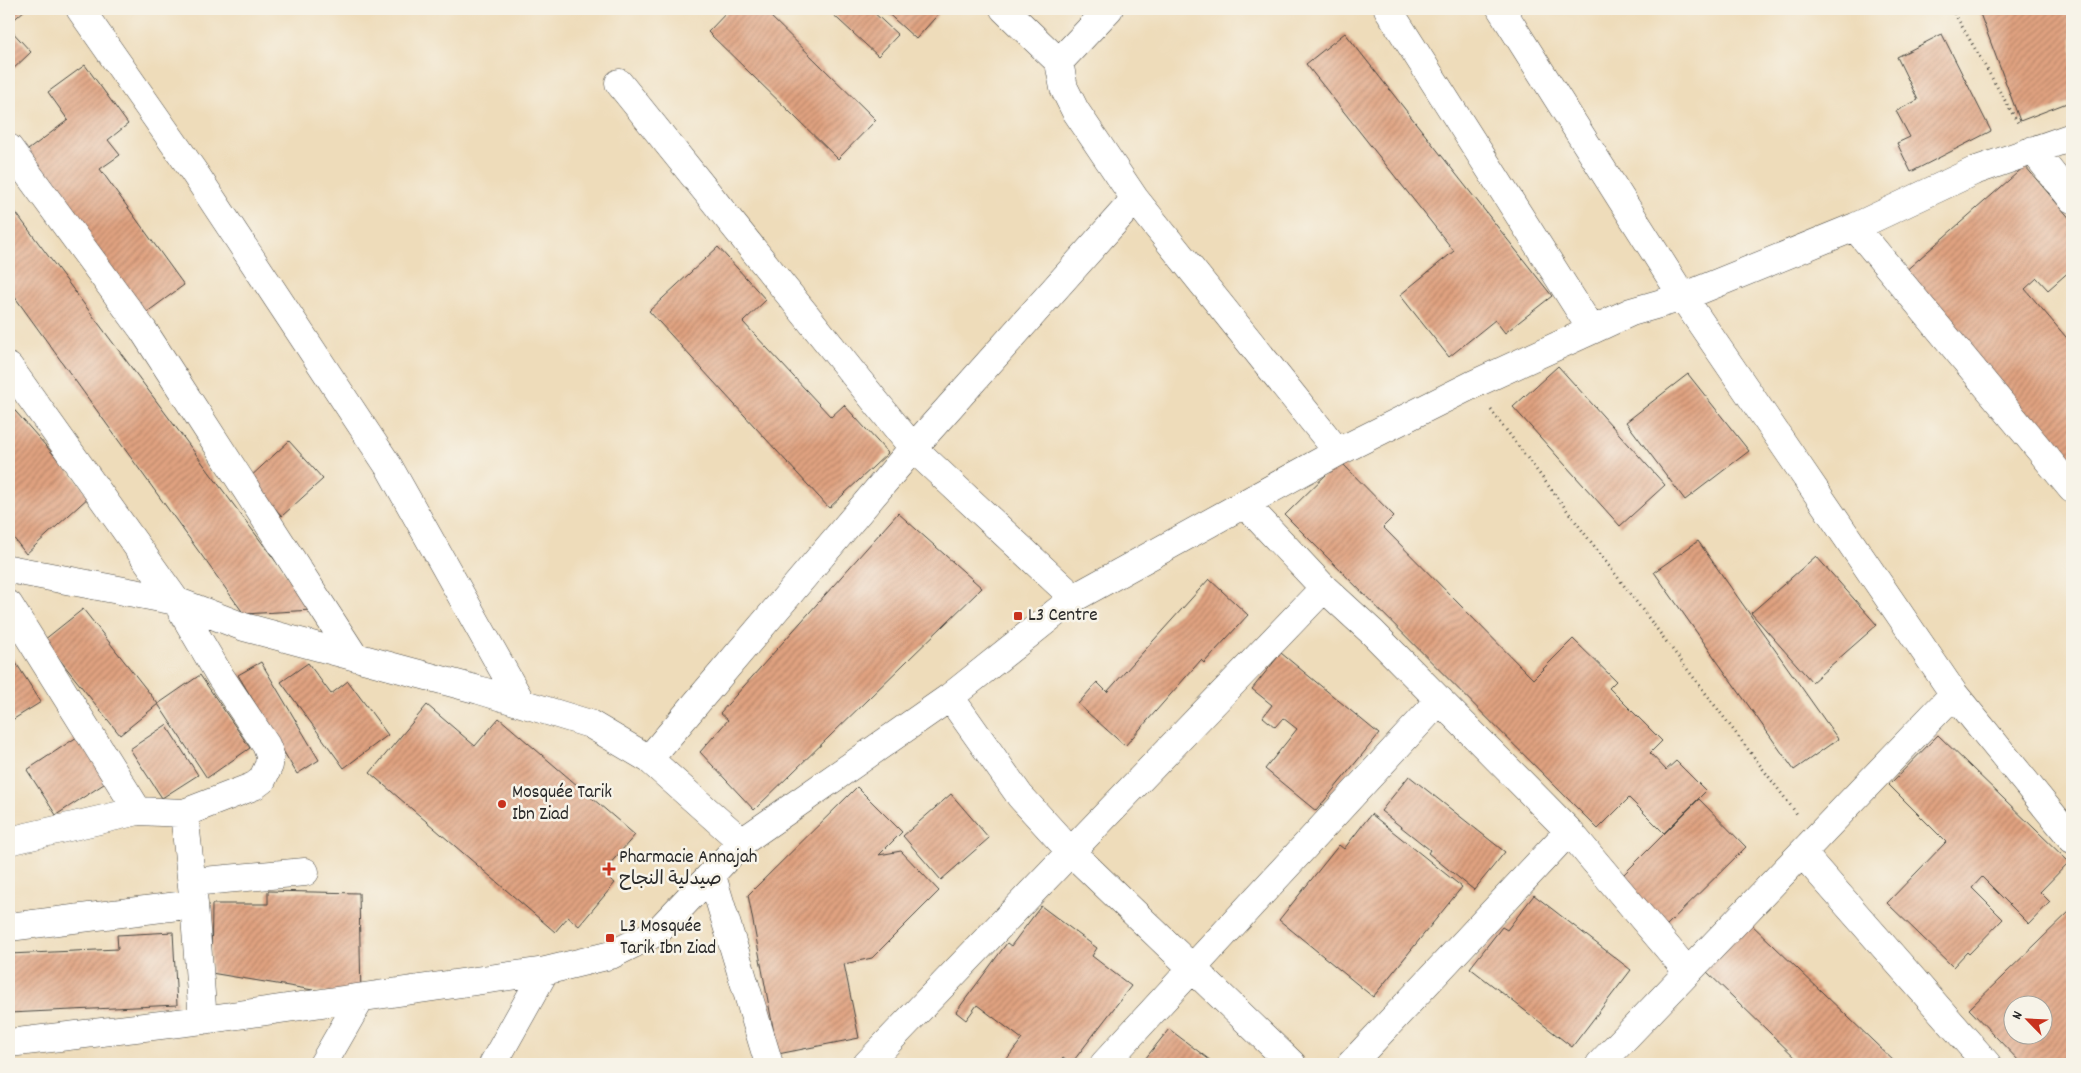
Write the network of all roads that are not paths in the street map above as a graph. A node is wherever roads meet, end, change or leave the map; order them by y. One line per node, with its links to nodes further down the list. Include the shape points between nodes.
1 (80, 9): 30 (street, via 194,172 389,467)
2 (1004, 9): 6 (street)
3 (1109, 9): 6 (street)
4 (1388, 9): 15 (street)
5 (1501, 9): 14 (street)
6 (1059, 62): 11 (street, via 1064,88 1075,110)
7 (619, 83): 17 (street)
8 (2072, 137): 10 (street)
9 (9, 148): 26 (street, via 143,330)
10 (2033, 150): 12 (street); 13 (street, via 1974,172)
11 (1135, 199): 17 (street); 18 (street)
12 (2072, 199)
13 (1855, 227): 14 (street); 19 (street)
14 (1683, 297): 15 (street, via 1631,312); 27 (street)
15 (1592, 330): 18 (street)
16 (9, 367): 24 (street)
17 (914, 448): 23 (street); 31 (street)
18 (1338, 452): 20 (street)
19 (2072, 489)
20 (1245, 504): 22 (street); 23 (street)
21 (9, 569): 24 (street)
22 (1324, 588): 29 (street); 39 (street)
23 (1074, 598): 28 (street)
24 (176, 601): 26 (street, via 244,627); 33 (street, via 270,755 266,774 254,786)
25 (9, 605): 32 (street)
26 (354, 656): 30 (street)
27 (1954, 694): 35 (street); 38 (street)
28 (950, 697): 37 (street); 39 (street, via 1020,796)
29 (1440, 700): 34 (street); 44 (street)
30 (521, 702): 31 (street, via 590,724)
31 (649, 759): 37 (street)
32 (138, 811): 33 (street); 36 (street)
33 (184, 813): 42 (street)
34 (1569, 831): 46 (street); 56 (street)
35 (2072, 839)
36 (9, 841)
37 (742, 842): 41 (street)
38 (1809, 846): 46 (street); 58 (street)
39 (1071, 852): 44 (street); 53 (street)
40 (305, 872): 42 (street)
41 (712, 876): 45 (street, via 657,932 611,955); 52 (street)
42 (193, 893): 43 (street); 48 (street)
43 (9, 927)
44 (1192, 968): 54 (street); 55 (street)
45 (545, 971): 47 (street); 51 (street)
46 (1688, 972): 57 (street)
47 (361, 998): 48 (street); 50 (street)
48 (203, 1020): 49 (street)
49 (9, 1043)
50 (323, 1064)
51 (493, 1064)
52 (769, 1064)
53 (867, 1064)
54 (1104, 1064)
55 (1292, 1064)
56 (1351, 1064)
57 (1600, 1064)
58 (1987, 1064)

